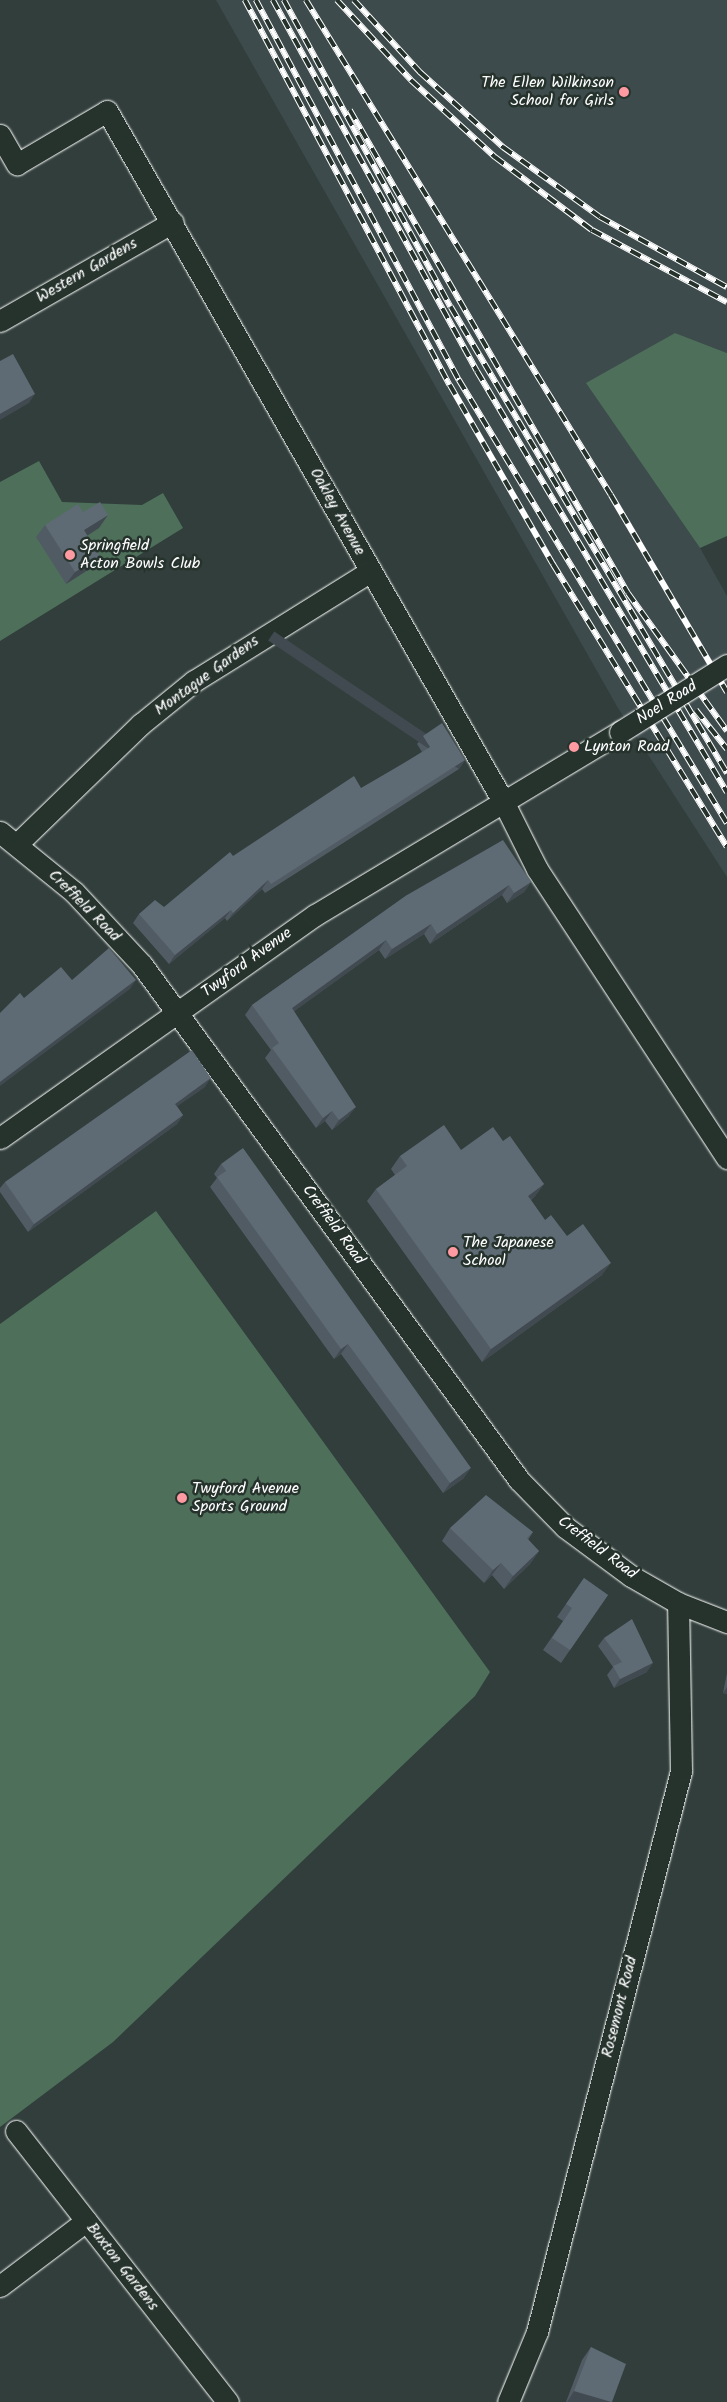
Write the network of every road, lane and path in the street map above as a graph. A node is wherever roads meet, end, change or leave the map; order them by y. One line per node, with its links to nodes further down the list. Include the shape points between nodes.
1 (0, 135): 2 (street, Oakley Avenue, via 17,164 107,111)
2 (173, 222): 3 (street, Western Gardens); 4 (street, Oakley Avenue)
3 (0, 322)
4 (370, 571): 6 (street, Oakley Avenue); 7 (street, Montague Gardens, via 188,686)
5 (727, 665): 6 (street, Noel Road, bridge)
6 (503, 801): 8 (street, Twyford Avenue, via 314,915); 10 (street, via 537,869)
7 (9, 838): 8 (street, Creffield Road, via 74,892)
8 (180, 1012): 9 (street, Twyford Avenue); 11 (street, Creffield Road, via 519,1480 565,1527 630,1576)
9 (0, 1138)
10 (727, 1158)
11 (678, 1603): 12 (street, Creffield Road); 17 (street, Rosemont Road, via 681,1771 537,2332)
12 (727, 1622)
13 (16, 2131): 14 (street, Buxton Gardens)
14 (86, 2222): 15 (street); 16 (street, Buxton Gardens)
15 (0, 2286)
16 (228, 2402)
17 (508, 2402)

